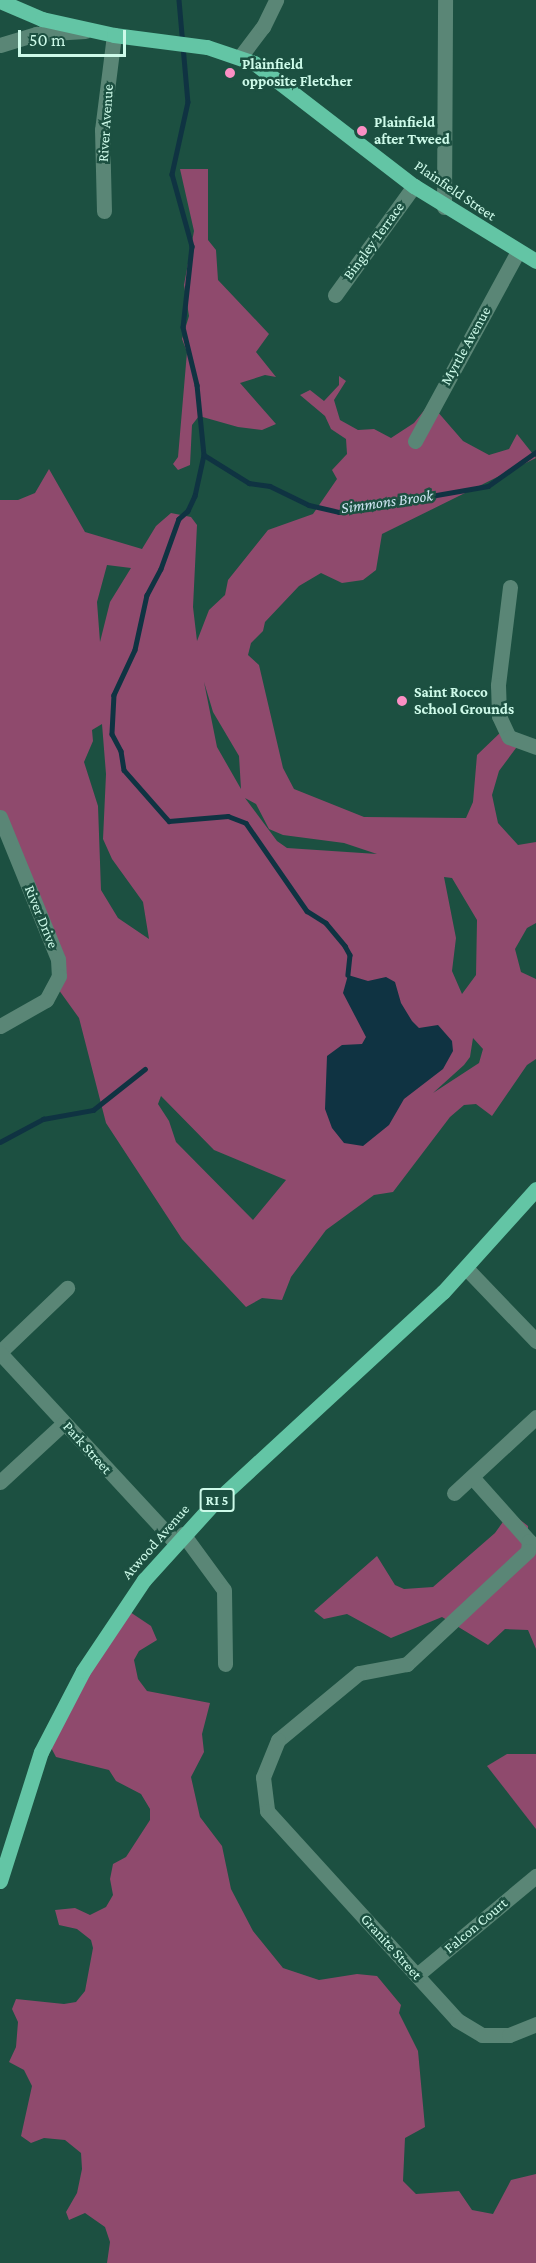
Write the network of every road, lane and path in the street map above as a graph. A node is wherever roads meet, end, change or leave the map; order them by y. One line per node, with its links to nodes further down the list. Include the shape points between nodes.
1 (276, 0): 7 (street, via 263,27)
2 (445, 0): 9 (street)
3 (1, 4): 4 (main road, Plainfield Street)
4 (89, 30): 5 (main road, Plainfield Street); 6 (street, via 36,34)
5 (114, 35): 7 (main road, Plainfield Street, via 207,47); 10 (street, River Avenue, via 102,129)
6 (0, 45)
7 (240, 57): 8 (main road, Plainfield Street, via 275,76)
8 (414, 186): 9 (main road, Plainfield Street); 13 (street, Bingley Terrace)
9 (444, 207): 11 (main road, Plainfield Street)
10 (104, 210)
11 (518, 251): 12 (main road, Plainfield Street); 14 (street, Myrtle Avenue)
12 (536, 261)
13 (335, 296)
14 (415, 441)
15 (510, 587): 16 (street, via 498,716 509,737)
16 (536, 747)
17 (0, 817): 18 (street, River Drive, via 58,959 59,976 57,987 46,1000)
18 (0, 1026)
19 (536, 1189): 20 (main road, Atwood Avenue / RI 5)
20 (467, 1269): 22 (street); 29 (main road, Atwood Avenue / RI 5)
21 (67, 1288): 23 (street, Park Street)
22 (536, 1341)
23 (0, 1352): 25 (street, Park Street)
24 (536, 1418): 26 (street)
25 (64, 1423): 27 (street); 29 (street, Park Street)
26 (472, 1477): 28 (street); 34 (street, Granite Street, via 529,1541 528,1551 407,1665 359,1673 278,1740 263,1777 267,1811)
27 (0, 1482)
28 (454, 1493)
29 (179, 1538): 30 (street, Park Street, via 224,1590); 31 (main road, Atwood Avenue / RI 5, via 144,1580 79,1677 41,1752)
30 (225, 1664)
31 (3, 1853): 33 (main road, Atwood Avenue / RI 5)
32 (536, 1876): 34 (street, Falcon Court)
33 (0, 1881)
34 (417, 1975): 35 (street, Granite Street, via 458,2020 482,2035 509,2035)
35 (536, 2024)

